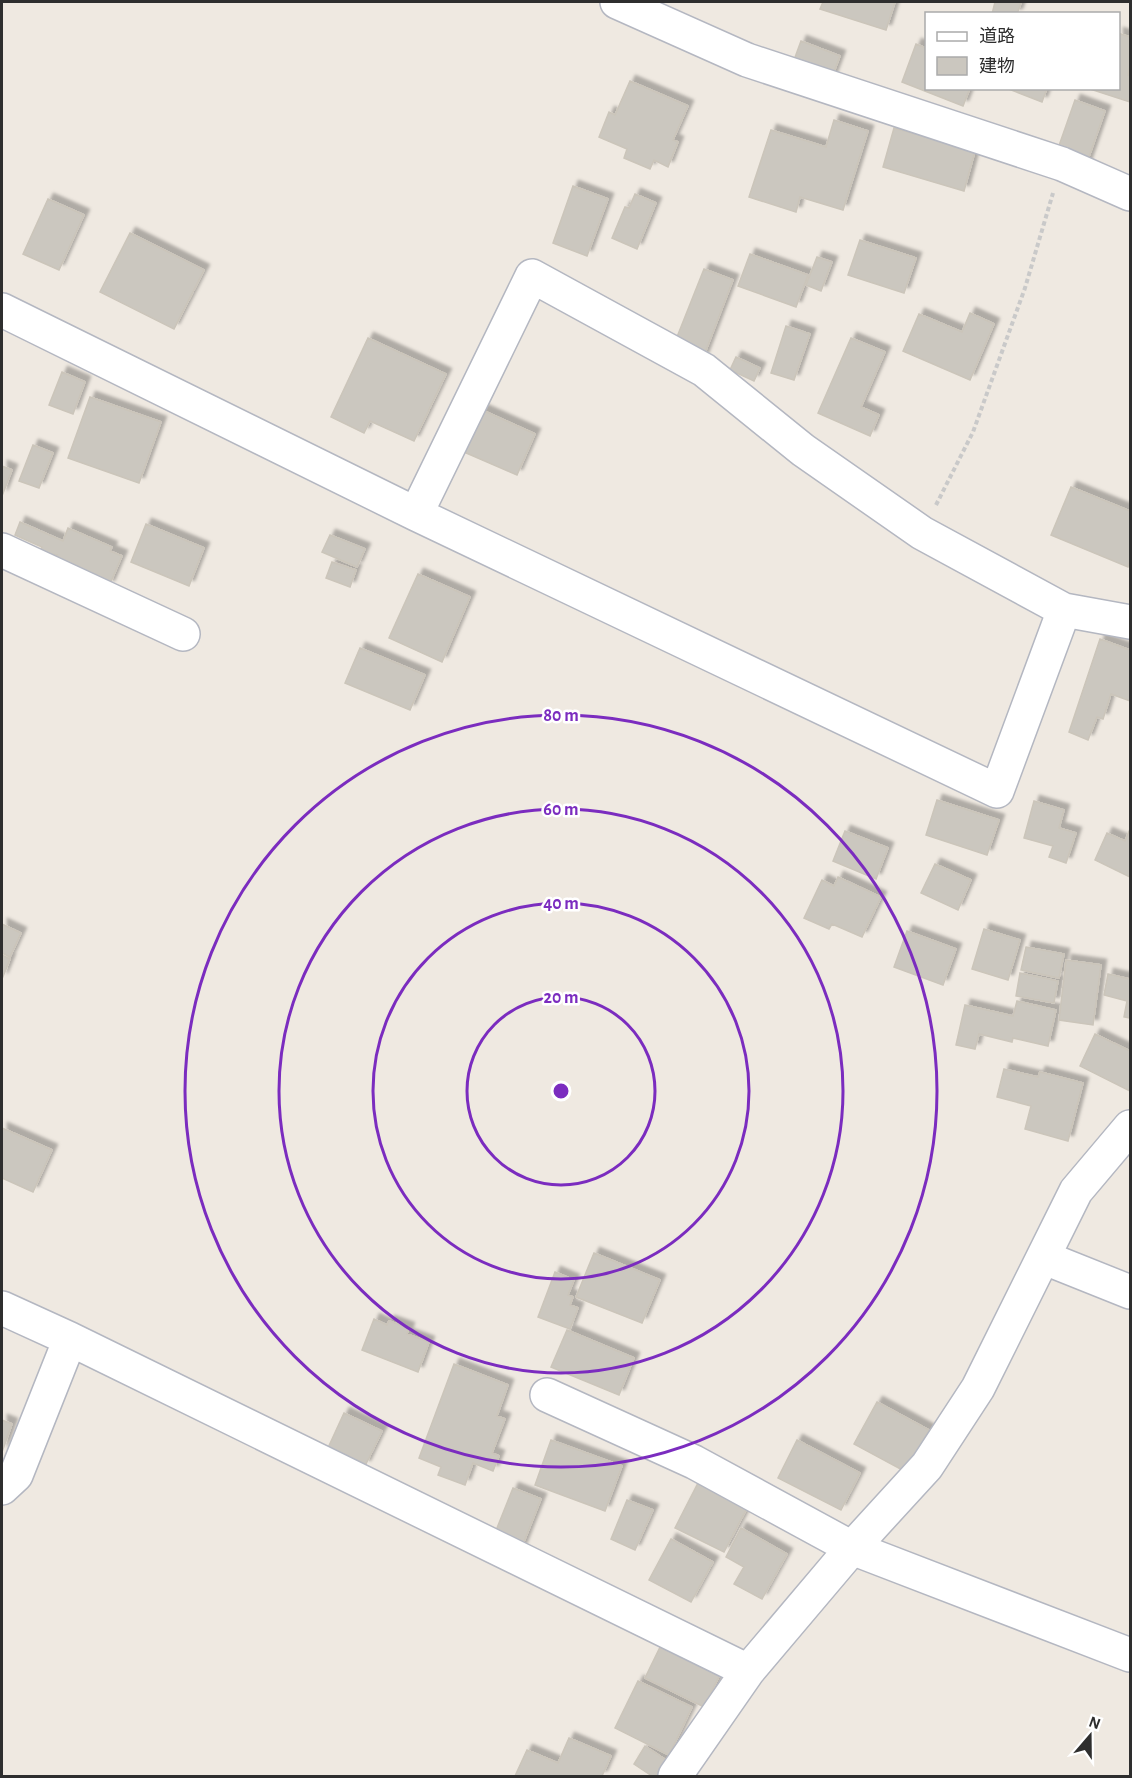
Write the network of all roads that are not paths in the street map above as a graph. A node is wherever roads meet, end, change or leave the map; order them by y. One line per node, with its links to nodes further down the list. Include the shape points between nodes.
1 (617, 2): 2 (street, via 747,60 1062,164)
2 (1131, 194)
3 (2, 309): 4 (street)
4 (416, 513): 6 (street, via 997,791); 6 (street, via 532,276 704,370 803,450 922,533)
5 (2, 550): 8 (street)
6 (1064, 610): 7 (street)
7 (1131, 622)
8 (183, 634)
9 (1131, 1127): 10 (street, via 1076,1191)
10 (1045, 1258): 11 (street); 16 (street, via 978,1388 927,1466)
11 (1131, 1292)
12 (2, 1308): 13 (street)
13 (70, 1339): 15 (street, via 16,1475); 18 (street)
14 (547, 1395): 16 (street, via 694,1462)
15 (2, 1488)
16 (852, 1548): 17 (street); 18 (street)
17 (1131, 1655)
18 (748, 1671): 19 (street)
19 (675, 1776)

